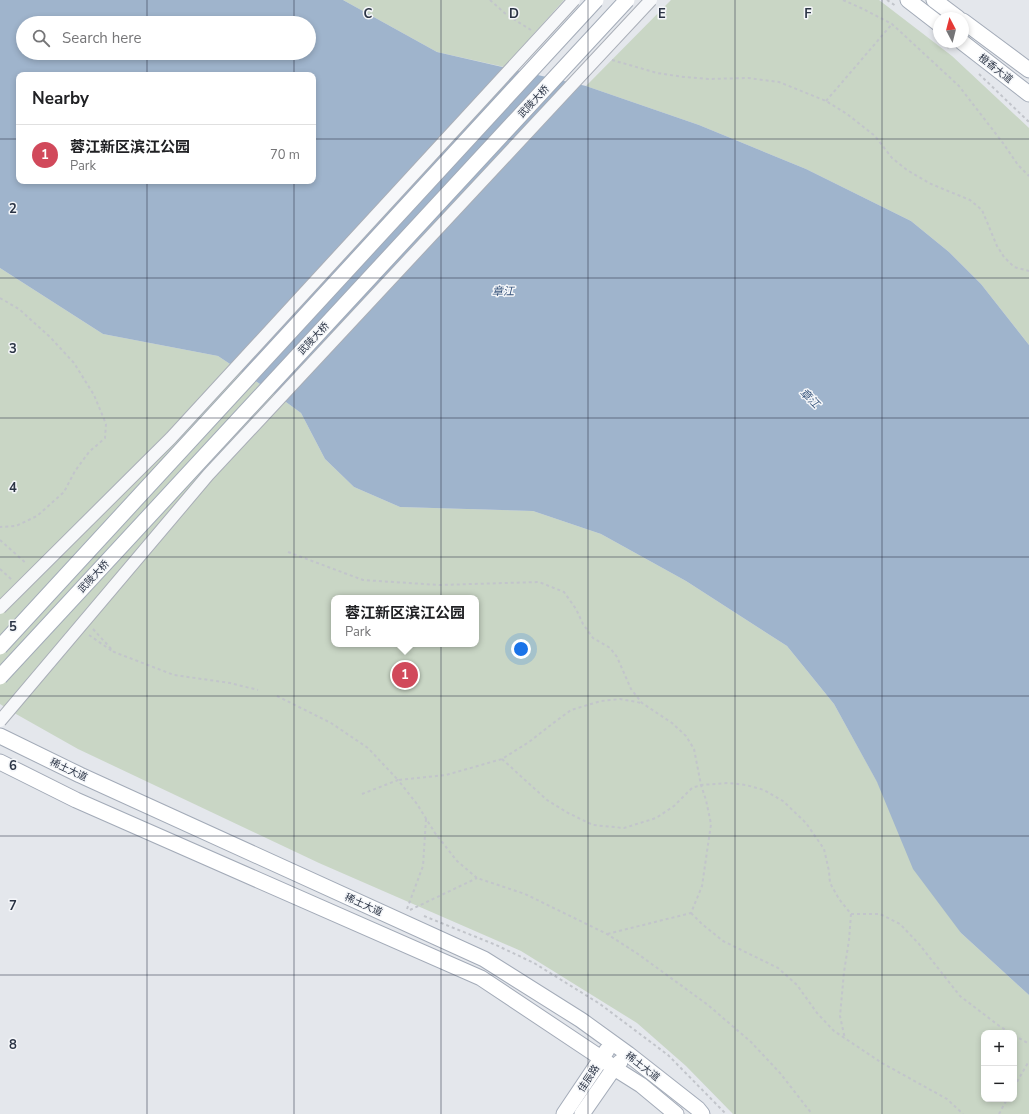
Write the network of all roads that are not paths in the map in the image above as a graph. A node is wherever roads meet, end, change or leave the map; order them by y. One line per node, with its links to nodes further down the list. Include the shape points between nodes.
1 (574, 0): 14 (street, bridge, via 171,438)
2 (596, 0): 13 (main road, 武陵大桥, bridge)
3 (627, 0): 15 (main road, 武陵大桥, bridge)
4 (651, 0): 20 (street, bridge, via 208,475)
5 (908, 0): 8 (main road)
6 (934, 0): 7 (main road)
7 (950, 12)
8 (933, 19)
9 (969, 26): 11 (main road, 橙香大道)
10 (960, 48): 12 (main road, 橙香大道)
11 (1029, 70)
12 (1029, 94)
13 (48, 595): 16 (main road, bridge); 17 (main road, 武陵大桥, bridge)
14 (0, 608)
15 (63, 609): 18 (main road, 武陵大桥, bridge); 19 (main road, bridge)
16 (0, 641)
17 (0, 647)
18 (0, 677)
19 (0, 689)
20 (0, 721)
21 (0, 736): 23 (main road, 稀土大道, via 484,959)
22 (0, 762): 25 (main road, 稀土大道, via 76,800 481,978)
23 (613, 1043): 24 (main road, 稀土大道); 25 (main road, 佳辰路)
24 (628, 1054): 26 (main road, 佳辰路); 30 (main road, 稀土大道)
25 (601, 1058): 26 (main road, 稀土大道); 27 (main road, 佳辰路)
26 (614, 1068): 28 (main road, 佳辰路); 29 (main road, 稀土大道, via 641,1084)
27 (564, 1114)
28 (582, 1114)
29 (676, 1114)
30 (702, 1114)

